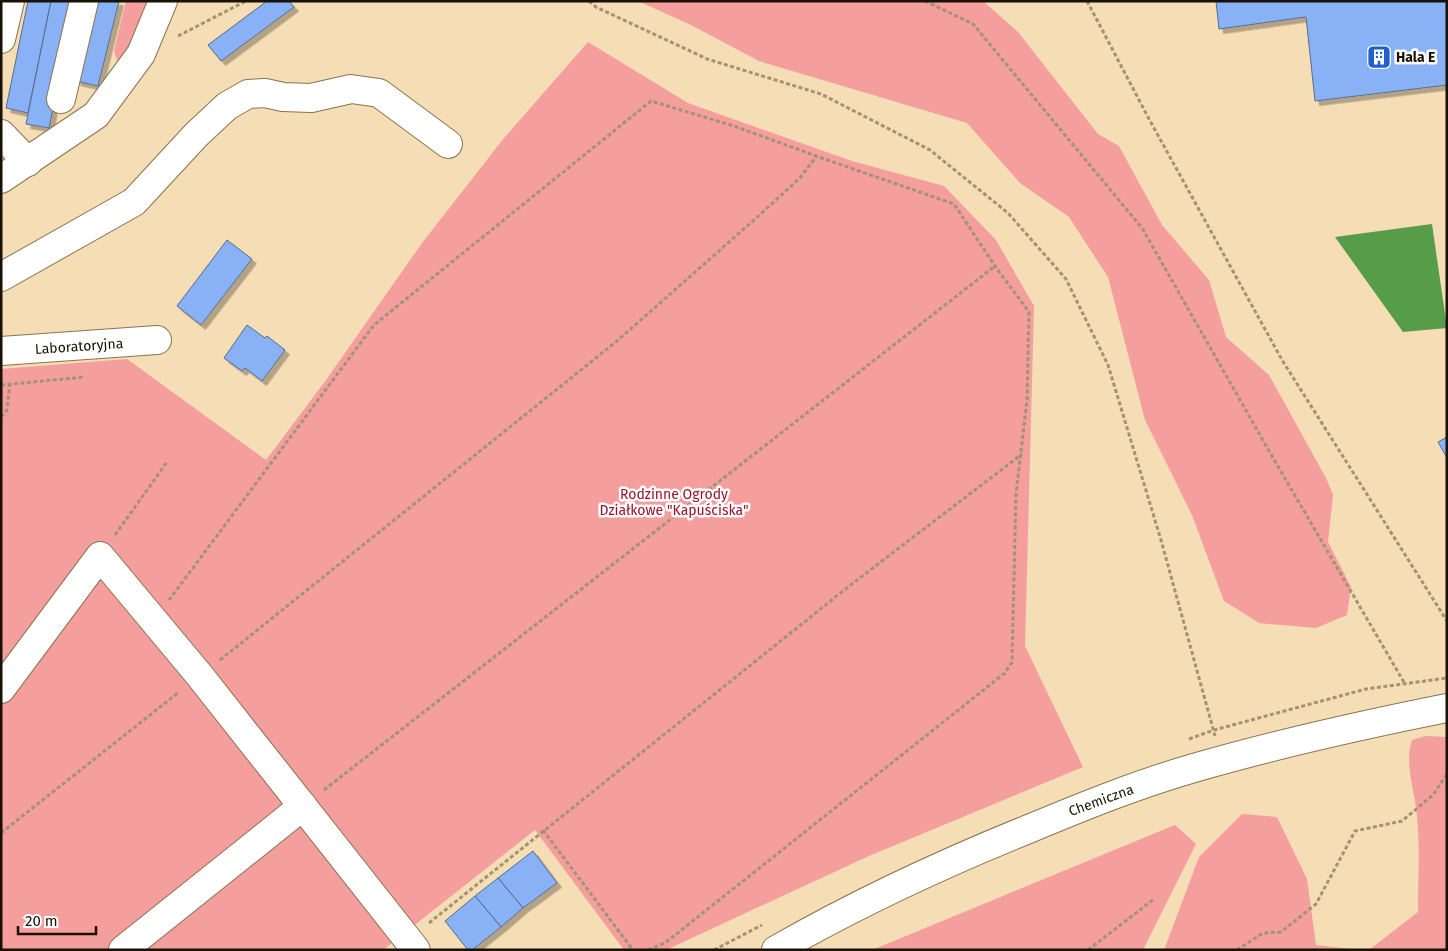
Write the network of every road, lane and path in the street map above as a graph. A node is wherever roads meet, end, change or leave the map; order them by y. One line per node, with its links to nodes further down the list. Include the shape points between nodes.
1 (10, 1): 8 (street)
2 (84, 1): 10 (street)
3 (163, 1): 9 (street)
4 (246, 1): 9 (path)
5 (589, 1): 33 (path, via 707,59 822,94 930,150 1008,213 1066,279 1108,365 1162,540)
6 (925, 1): 30 (path, via 973,24 1142,228)
7 (1087, 1): 28 (path, via 1282,360)
8 (1, 39)
9 (141, 54): 14 (street, via 96,115)
10 (61, 99)
11 (1, 134): 14 (street)
12 (448, 144): 17 (street, via 379,93 351,89 311,98 248,94 227,106 196,135 134,202)
13 (816, 156): 16 (path, via 954,204); 27 (path, via 734,126 651,101 374,325); 29 (path, via 800,178 617,341)
14 (28, 162): 15 (street)
15 (1, 179)
16 (995, 266): 24 (path, via 1029,312); 35 (path)
17 (1, 277)
18 (157, 340): 19 (street, Laboratoryjna)
19 (1, 351)
20 (85, 377): 21 (path)
21 (10, 384): 22 (path); 23 (path, via 7,410)
22 (1, 385)
23 (1, 417)
24 (1022, 454): 36 (path, via 848,587); 42 (path, via 1016,494 1012,662 1005,673 665,943)
25 (167, 462): 26 (path)
26 (100, 556): 27 (street); 31 (street)
27 (154, 620): 29 (street)
28 (1447, 621)
29 (200, 676): 35 (street); 37 (path)
30 (1405, 684)
31 (1, 689)
32 (1447, 708): 33 (street, Chemiczna)
33 (1220, 761): 43 (street, Chemiczna, via 1102,798 980,848 865,902)
34 (1447, 774): 45 (path, via 1433,794 1402,821 1354,831 1316,904 1280,932 1263,933)
35 (303, 806): 39 (street); 40 (street)
36 (543, 830): 39 (path); 41 (path)
37 (1, 833)
38 (1154, 899): 44 (path)
39 (412, 945)
40 (123, 950)
41 (633, 950)
42 (648, 950)
43 (776, 950)
44 (1088, 950)
45 (1237, 950)

